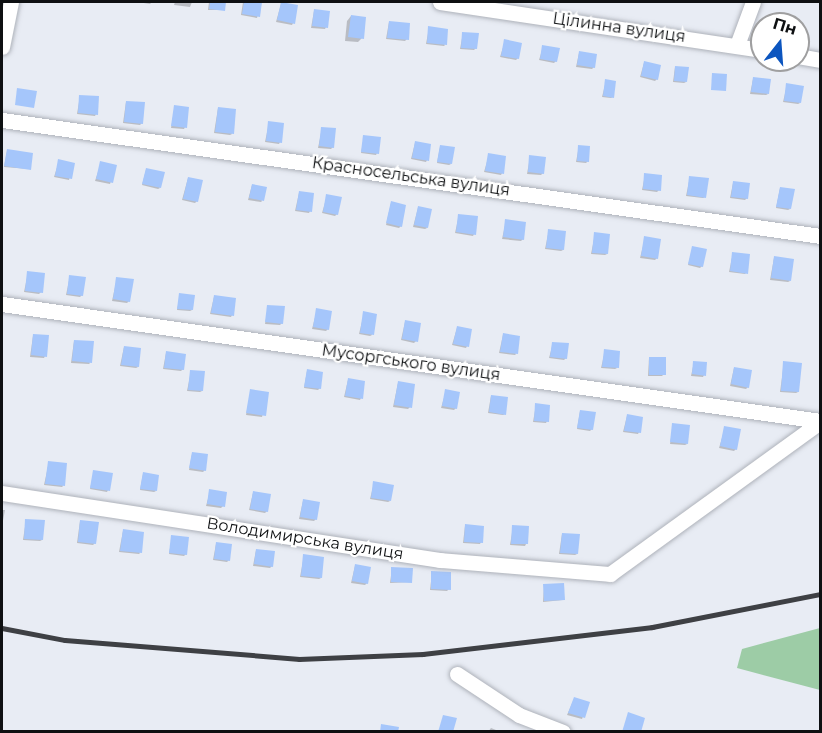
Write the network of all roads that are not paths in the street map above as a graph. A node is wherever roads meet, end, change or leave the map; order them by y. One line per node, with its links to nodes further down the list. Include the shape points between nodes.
1 (10, 2): 5 (street)
2 (440, 2): 4 (street, Цілинна вулиця)
3 (753, 2): 4 (street)
4 (737, 45): 6 (street, Цілинна вулиця)
5 (2, 47)
6 (750, 48)
7 (2, 120): 8 (street, Красносельська вулиця)
8 (820, 236)
9 (2, 304): 10 (street, Мусоргського вулиця)
10 (820, 422): 11 (street, Володимирська вулиця, via 610,574 440,560)
11 (2, 493)
12 (457, 674): 13 (street, via 519,715)
13 (563, 732)

